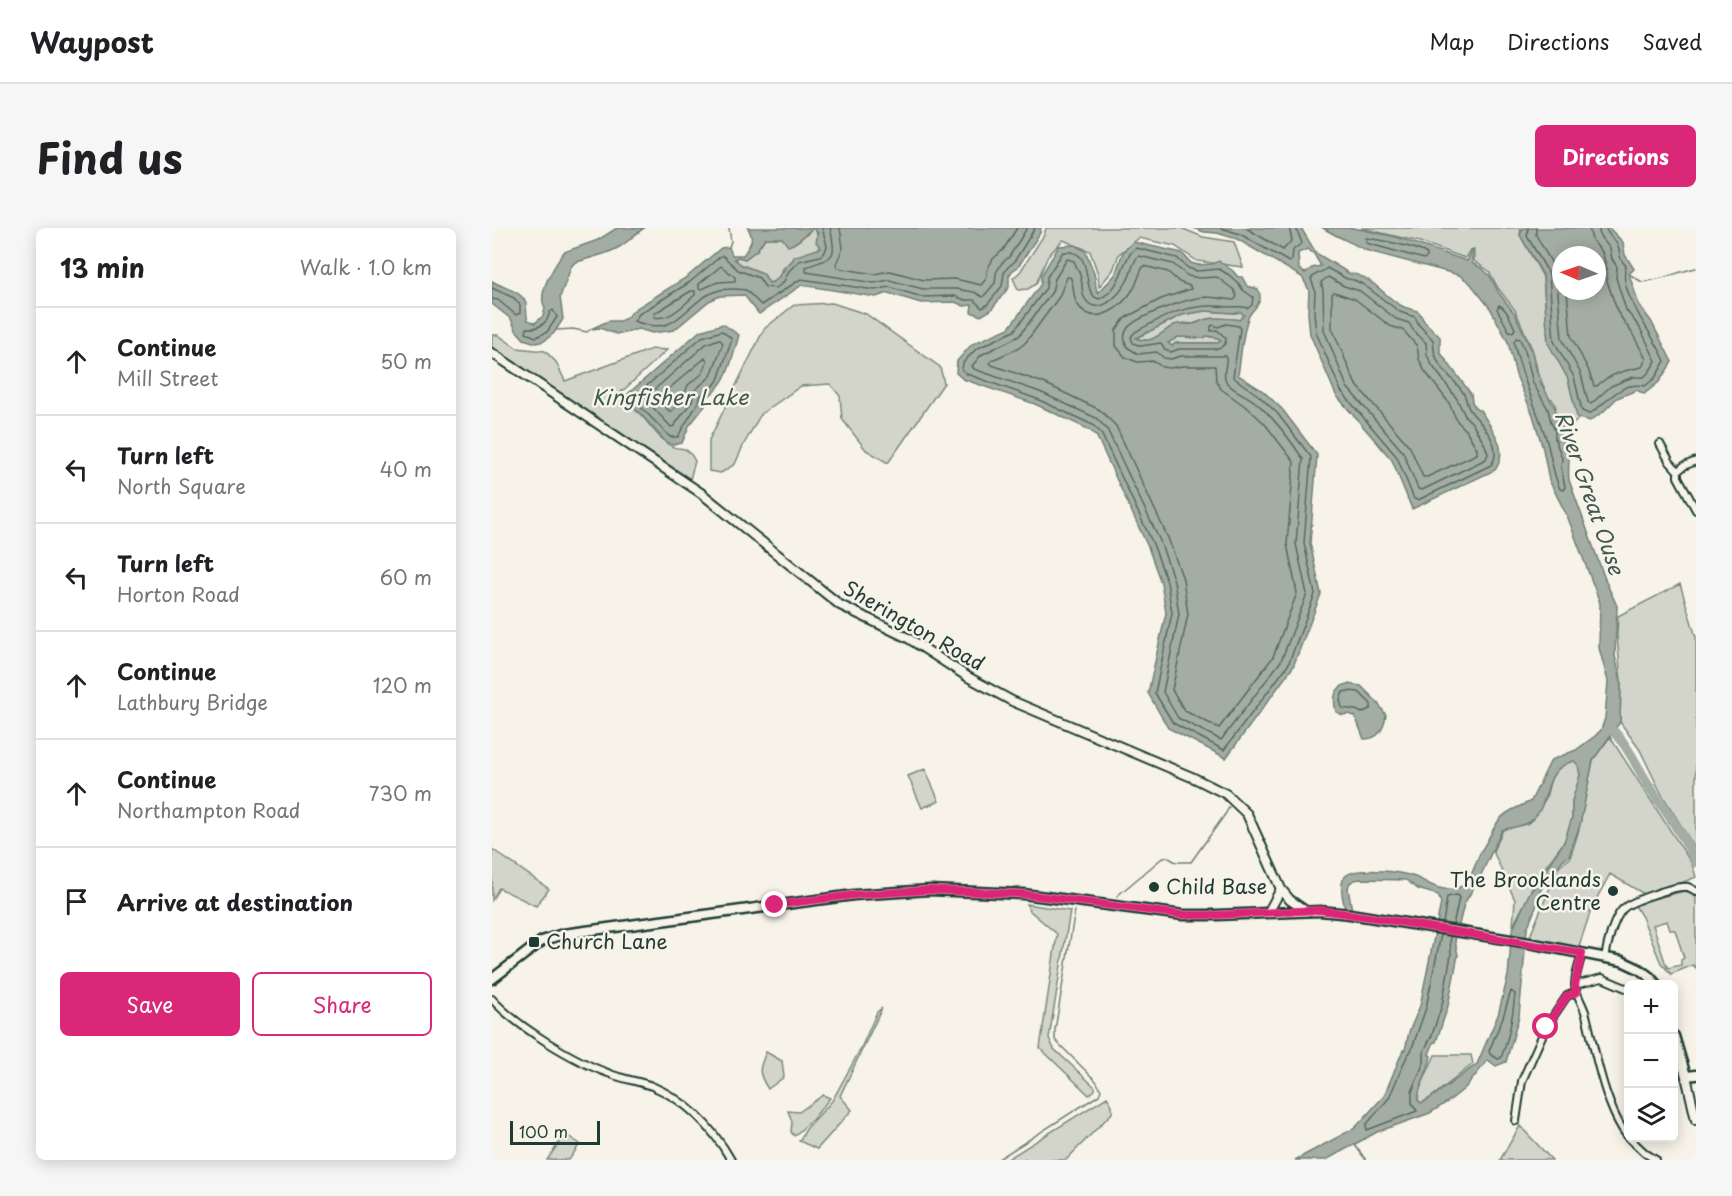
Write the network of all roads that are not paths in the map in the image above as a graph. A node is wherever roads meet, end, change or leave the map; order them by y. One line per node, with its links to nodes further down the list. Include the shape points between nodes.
1 (493, 353): 6 (street, Sherington Road, via 700,493 840,605 908,638 1012,701 1226,794 1247,814)
2 (1660, 444): 4 (street)
3 (1696, 461): 4 (street)
4 (1678, 471): 5 (street)
5 (1696, 510)
6 (1281, 889): 8 (street, Sherington Road); 9 (street)
7 (1696, 891): 11 (street, via 1688,887 1628,904 1621,910 1606,945)
8 (1306, 911): 9 (main road); 10 (main road, via 1350,914)
9 (1268, 913): 12 (main road, via 1183,915 975,890 854,895 563,934 542,941)
10 (1582, 953): 11 (main road); 14 (street)
11 (1605, 958): 13 (main road, via 1622,961)
12 (492, 979)
13 (1653, 980)
14 (1575, 985): 15 (street, via 1602,978); 16 (street)
15 (1624, 987)
16 (1577, 992): 22 (street, via 1567,996 1546,1027 1522,1081); 23 (street, via 1603,1082)
17 (492, 999): 25 (street, via 568,1055 677,1099 716,1134)
18 (1678, 1049): 20 (main road)
19 (1696, 1075): 20 (main road)
20 (1686, 1076): 21 (street)
21 (1696, 1120)
22 (1516, 1121)
23 (1624, 1130)
24 (1634, 1142): 26 (street)
25 (731, 1160)
26 (1656, 1160)

